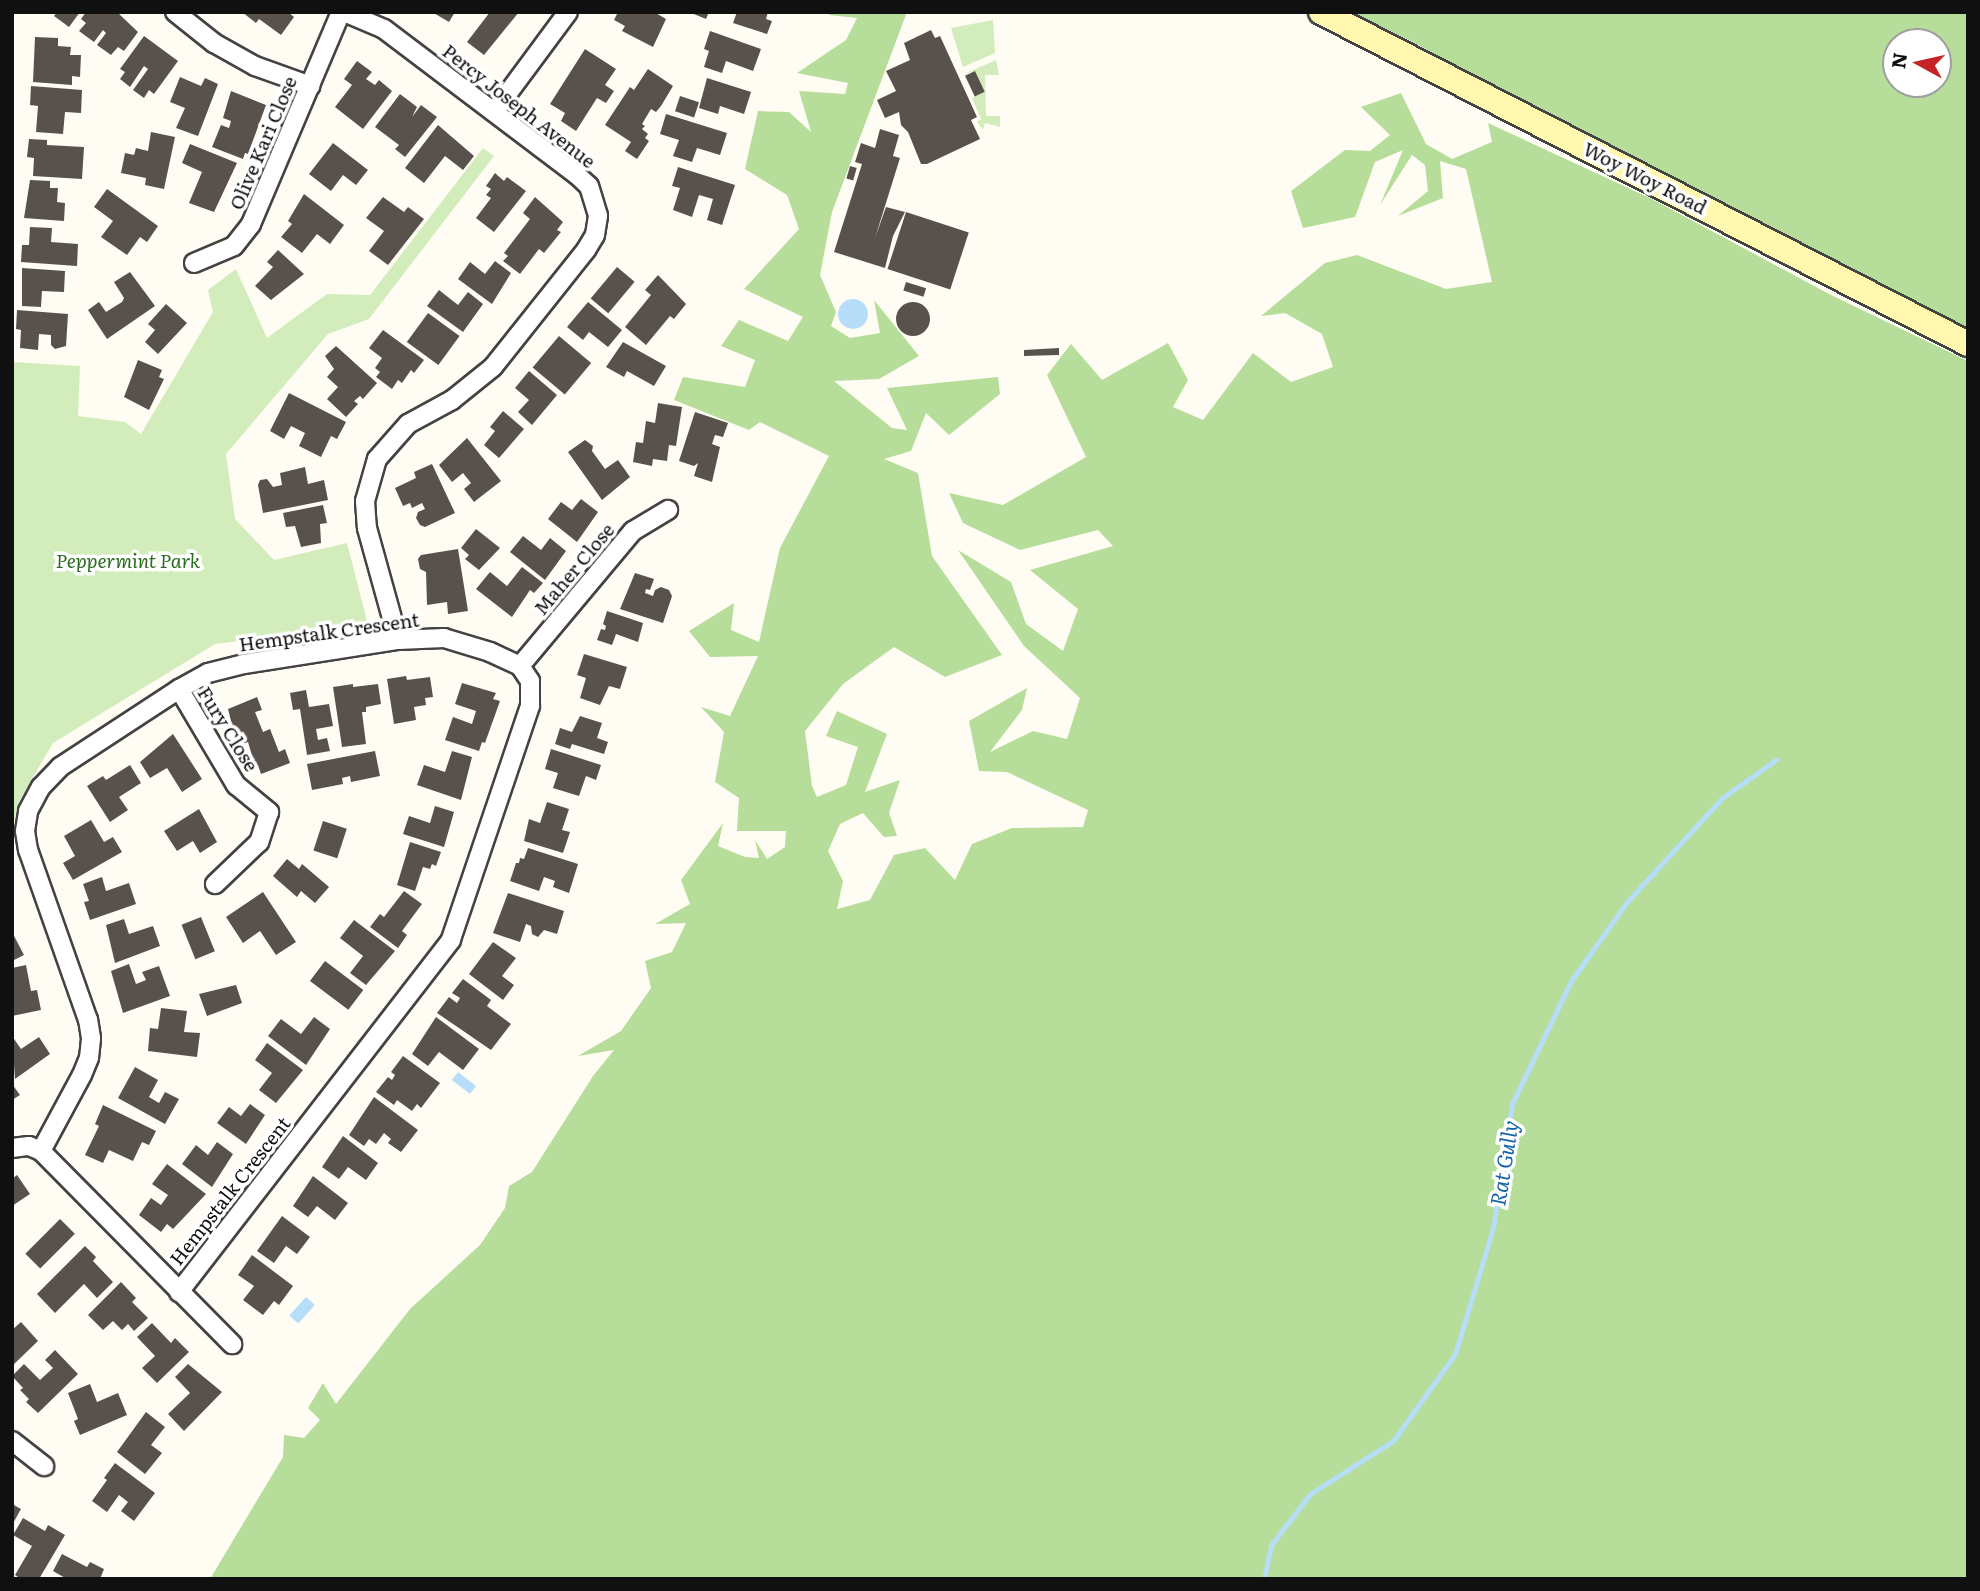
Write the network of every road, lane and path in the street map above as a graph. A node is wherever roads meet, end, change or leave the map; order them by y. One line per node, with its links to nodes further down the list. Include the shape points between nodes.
1 (175, 12): 5 (street, via 214,43 255,66)
2 (342, 12): 5 (street, Olive Kari Close); 6 (street, Percy Joseph Avenue, via 384,29)
3 (568, 12): 6 (street)
4 (1321, 12): 8 (main road, Woy Woy Road)
5 (311, 86): 7 (street, Olive Kari Close, via 251,225 234,246)
6 (494, 111): 10 (street, Percy Joseph Avenue, via 589,187 598,216 595,235 493,367 452,400 408,424 377,459 365,501 367,528)
7 (194, 262)
8 (1968, 344)
9 (668, 510): 11 (street, Maher Close, via 633,531)
10 (398, 640): 11 (street, Hempstalk Crescent, via 444,638); 12 (street, Hempstalk Crescent, via 244,664 208,673)
11 (520, 666): 16 (street, Hempstalk Crescent, via 530,681 530,706 451,940)
12 (178, 689): 13 (street, Fury Close, via 236,785 269,812 259,842); 15 (street, Hempstalk Crescent, via 60,767 41,787 28,811 28,850 91,1038 82,1075)
13 (215, 884)
14 (12, 1148): 15 (street, via 29,1146)
15 (41, 1151): 16 (street)
16 (179, 1292): 17 (street)
17 (232, 1344)
18 (12, 1441): 19 (street)
19 (44, 1466)

